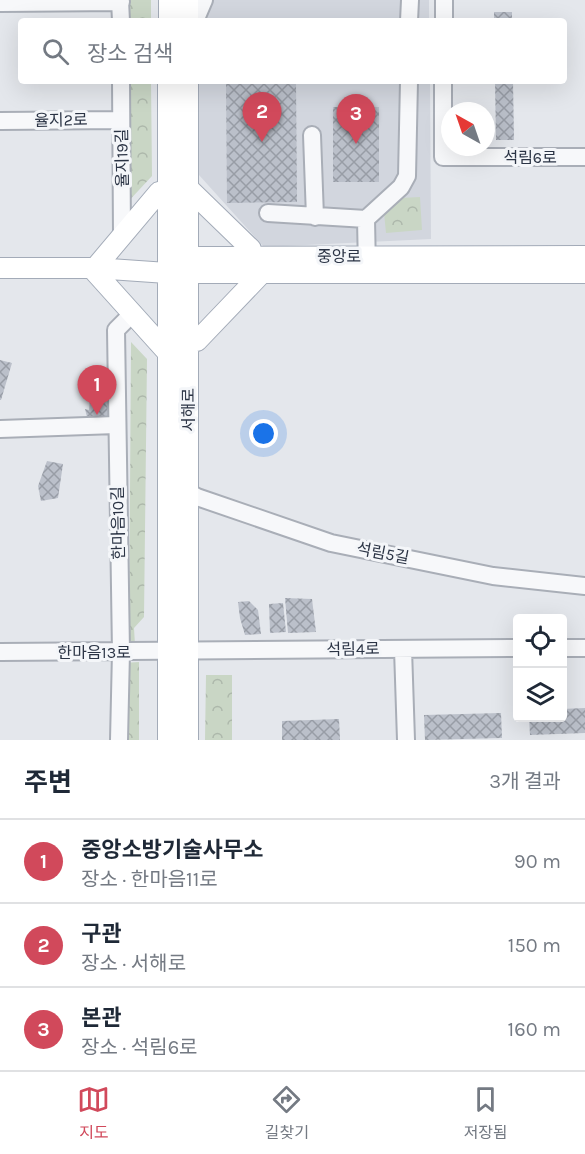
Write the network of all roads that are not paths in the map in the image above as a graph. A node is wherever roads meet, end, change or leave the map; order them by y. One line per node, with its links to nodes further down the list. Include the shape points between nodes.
1 (169, 0): 9 (main road)
2 (188, 0): 10 (main road)
3 (204, 0): 11 (street)
4 (410, 0): 12 (street)
5 (444, 0): 13 (street)
6 (120, 1): 7 (street); 8 (street)
7 (0, 3)
8 (121, 18)
9 (169, 18)
10 (188, 18)
11 (196, 18)
12 (410, 18)
13 (444, 18)
14 (121, 84): 19 (street, 율지19길)
15 (168, 84): 23 (main road, 서해로)
16 (188, 84): 23 (main road, 서해로)
17 (409, 84): 26 (street, via 407,177)
18 (443, 84): 22 (street, 석림6로, via 443,157)
19 (122, 120): 20 (street, 율지2로); 27 (street, 율지19길)
20 (0, 121)
21 (312, 135): 25 (street)
22 (585, 157)
23 (177, 189): 27 (main road, via 159,192); 30 (main road, 서해로); 31 (main road, 서해로); 32 (main road, via 251,249)
24 (268, 213): 25 (street)
25 (315, 217): 26 (street)
26 (366, 219): 29 (street)
27 (123, 235): 34 (main road)
28 (585, 256): 29 (main road, 중앙로)
29 (367, 264): 32 (main road, 중앙로); 35 (main road, 중앙로)
30 (167, 265): 31 (main road, 중앙로); 34 (main road, 중앙로); 38 (main road, 서해로)
31 (189, 265): 32 (main road, 중앙로); 37 (main road, 서해로)
32 (258, 265): 37 (main road, via 197,341)
33 (0, 268): 34 (main road, 중앙로)
34 (95, 268): 36 (main road)
35 (585, 273)
36 (133, 313): 38 (main road); 39 (street, 한마음10길, via 116,330)
37 (188, 341): 41 (main road, 서해로)
38 (167, 352): 47 (main road, 서해로)
39 (116, 425): 40 (street); 50 (street, 한마음10길)
40 (0, 429)
41 (188, 492): 42 (street, 석림5길, via 331,543 493,576); 48 (main road, 서해로)
42 (585, 586)
43 (513, 648): 46 (street, 석림4로)
44 (567, 648): 45 (street)
45 (585, 648)
46 (403, 649): 48 (street, 석림4로); 54 (street)
47 (168, 651): 48 (street, 한마음13로); 50 (street, 한마음13로); 52 (main road, 서해로)
48 (188, 651): 53 (main road, 서해로)
49 (0, 652): 50 (street, 한마음13로)
50 (121, 652): 51 (street, 한마음10길)
51 (119, 740)
52 (168, 740)
53 (188, 740)
54 (406, 740)

